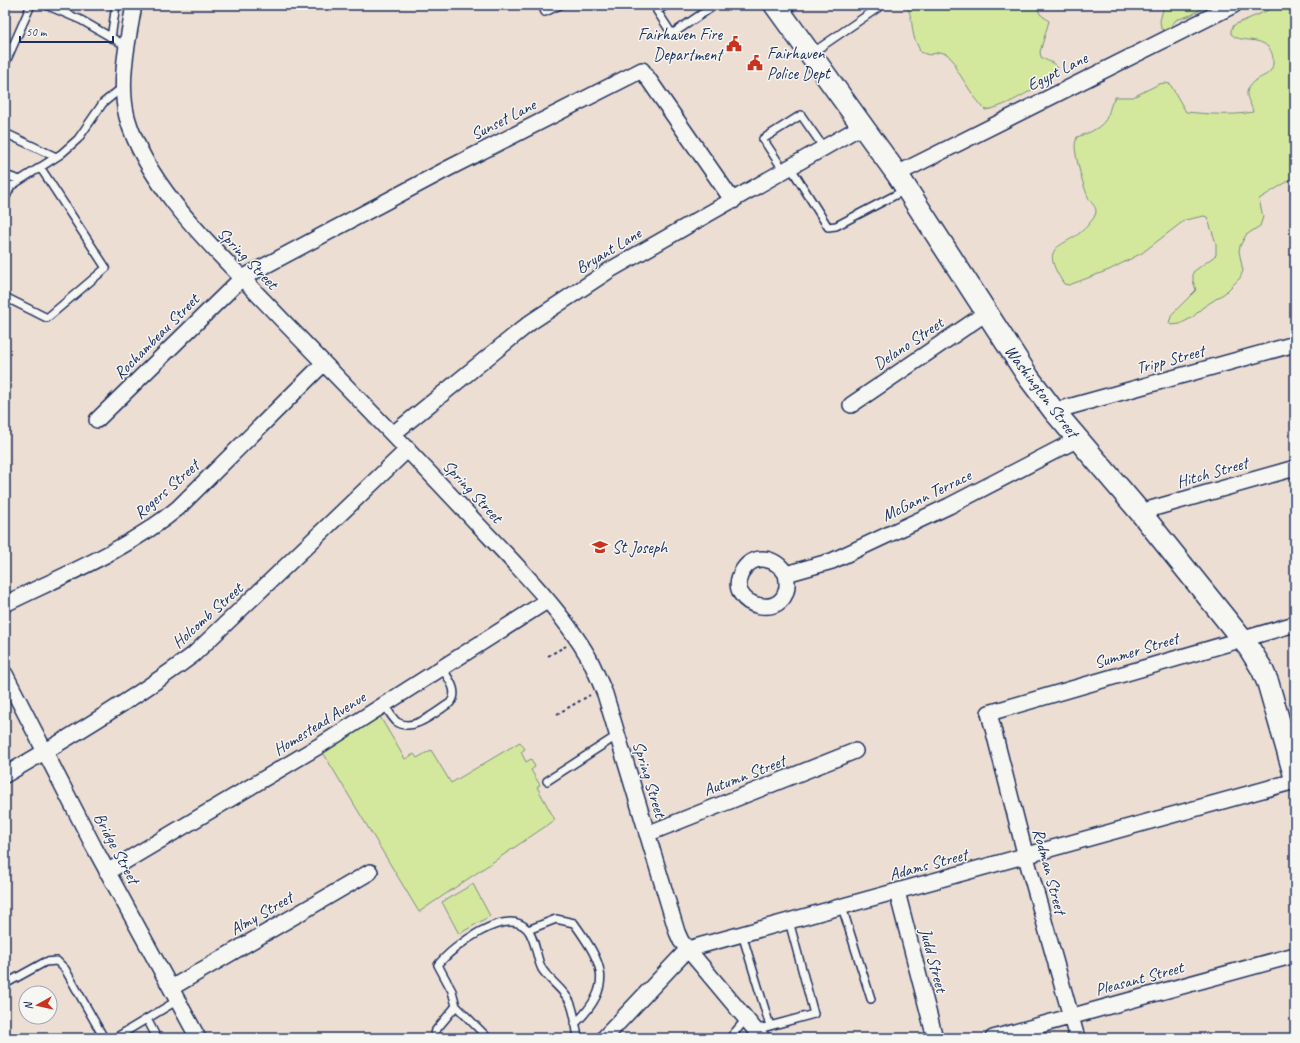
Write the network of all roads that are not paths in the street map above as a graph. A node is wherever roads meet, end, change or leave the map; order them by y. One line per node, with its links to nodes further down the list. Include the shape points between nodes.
1 (31, 5): 15 (lane)
2 (46, 5): 12 (lane, via 81,20)
3 (116, 5): 12 (lane)
4 (134, 5): 13 (street, Spring Street)
5 (542, 5): 6 (lane, via 545,12)
6 (560, 5)
7 (666, 5): 8 (lane, via 657,11 672,34)
8 (715, 5)
9 (882, 5): 14 (lane)
10 (1234, 5): 25 (street, Egypt Lane)
11 (783, 8): 14 (main road, Washington Street)
12 (111, 38): 13 (lane)
13 (128, 47): 16 (street, Spring Street)
14 (810, 54): 17 (main road, Washington Street)
15 (5, 64)
16 (125, 86): 20 (lane, via 103,103 78,139); 28 (street, Spring Street, via 127,115 133,134 152,170 188,221)
17 (862, 126): 19 (street, Bryant Lane); 25 (main road, Washington Street)
18 (5, 133): 20 (lane)
19 (824, 148): 22 (street, Bryant Lane); 22 (lane, via 801,115 763,139)
20 (56, 157): 21 (lane)
21 (40, 167): 24 (lane); 29 (lane, via 106,268 47,318)
22 (787, 170): 25 (lane, via 828,227 836,226); 27 (street, Bryant Lane)
23 (5, 175): 24 (lane)
24 (20, 180): 26 (lane, via 12,186)
25 (902, 181): 30 (main road, Washington Street)
26 (5, 199)
27 (733, 201): 28 (street, Sunset Lane, via 642,70 449,168); 36 (street, Bryant Lane, via 610,270 531,322)
28 (242, 278): 32 (street, Spring Street); 35 (street, Rochambeau Street)
29 (5, 297)
30 (986, 313): 33 (street, Delano Street); 34 (main road, Washington Street)
31 (1295, 344): 34 (street, Tripp Street)
32 (323, 364): 36 (street, Spring Street); 43 (street, Rogers Street, via 178,508 156,526 133,541)
33 (851, 405)
34 (1054, 411): 37 (main road, Washington Street)
35 (97, 420)
36 (393, 434): 38 (street, Spring Street)
37 (1078, 439): 40 (main road, Washington Street); 41 (street, McGann Terrace, via 949,506 832,561)
38 (408, 449): 42 (street, Spring Street); 52 (street, Holcomb Street, via 194,655)
39 (1295, 468): 40 (street, Hitch Street)
40 (1140, 512): 45 (main road, Washington Street)
41 (786, 574)
42 (547, 601): 46 (street, Homestead Avenue); 50 (street, Spring Street, via 590,660)
43 (5, 604)
44 (1295, 624): 45 (street, Summer Street)
45 (1242, 638): 49 (street, Summer Street); 54 (main road, Washington Street, via 1268,683)
46 (442, 668): 48 (street, Homestead Avenue); 48 (lane, via 454,692 454,699 450,704 415,724 408,725 396,721)
47 (5, 674): 52 (street, Bridge Street)
48 (384, 704): 59 (street, Homestead Avenue)
49 (988, 714): 58 (street, Rodman Street)
50 (618, 735): 55 (lane); 57 (street, Spring Street)
51 (855, 751): 57 (street, Autumn Street)
52 (45, 752): 53 (street, Holcomb Street); 59 (street, Bridge Street)
53 (5, 775)
54 (1295, 778)
55 (546, 781)
56 (1295, 781): 58 (street, Adams Street)
57 (647, 834): 66 (street, Spring Street, via 675,928)
58 (1026, 857): 61 (street, Adams Street); 72 (street, Rodman Street)
59 (107, 872): 69 (street, Bridge Street)
60 (370, 872): 69 (street, Almy Street)
61 (897, 892): 62 (street, Adams Street); 85 (street, Judd Street)
62 (842, 907): 63 (street, Adams Street); 70 (lane)
63 (789, 921): 65 (street, Adams Street); 75 (lane, via 814,1014)
64 (528, 930): 71 (lane, via 509,921 482,930 446,955 438,965 452,991); 74 (lane, via 542,968 570,1001); 74 (lane, via 556,919 574,923 598,962 601,976 599,991 588,1011)
65 (742, 934): 66 (street, Adams Street); 75 (lane)
66 (688, 949): 75 (street, Spring Street); 83 (street)
67 (1295, 955): 72 (street, Pleasant Street)
68 (5, 984): 76 (lane, via 45,962 57,961 65,969)
69 (174, 994): 73 (lane); 79 (street, Bridge Street)
70 (871, 999)
71 (456, 1006): 80 (lane, via 436,1030); 81 (lane)
72 (1071, 1016): 86 (street, Pleasant Street); 87 (street, Rodman Street)
73 (147, 1019): 77 (lane); 78 (lane)
74 (575, 1024): 82 (lane)
75 (758, 1028): 84 (lane)
76 (104, 1038)
77 (115, 1038)
78 (157, 1038)
79 (198, 1038)
80 (434, 1038)
81 (488, 1038)
82 (578, 1038)
83 (604, 1038)
84 (730, 1038)
85 (935, 1038)
86 (993, 1038)
87 (1077, 1038)

